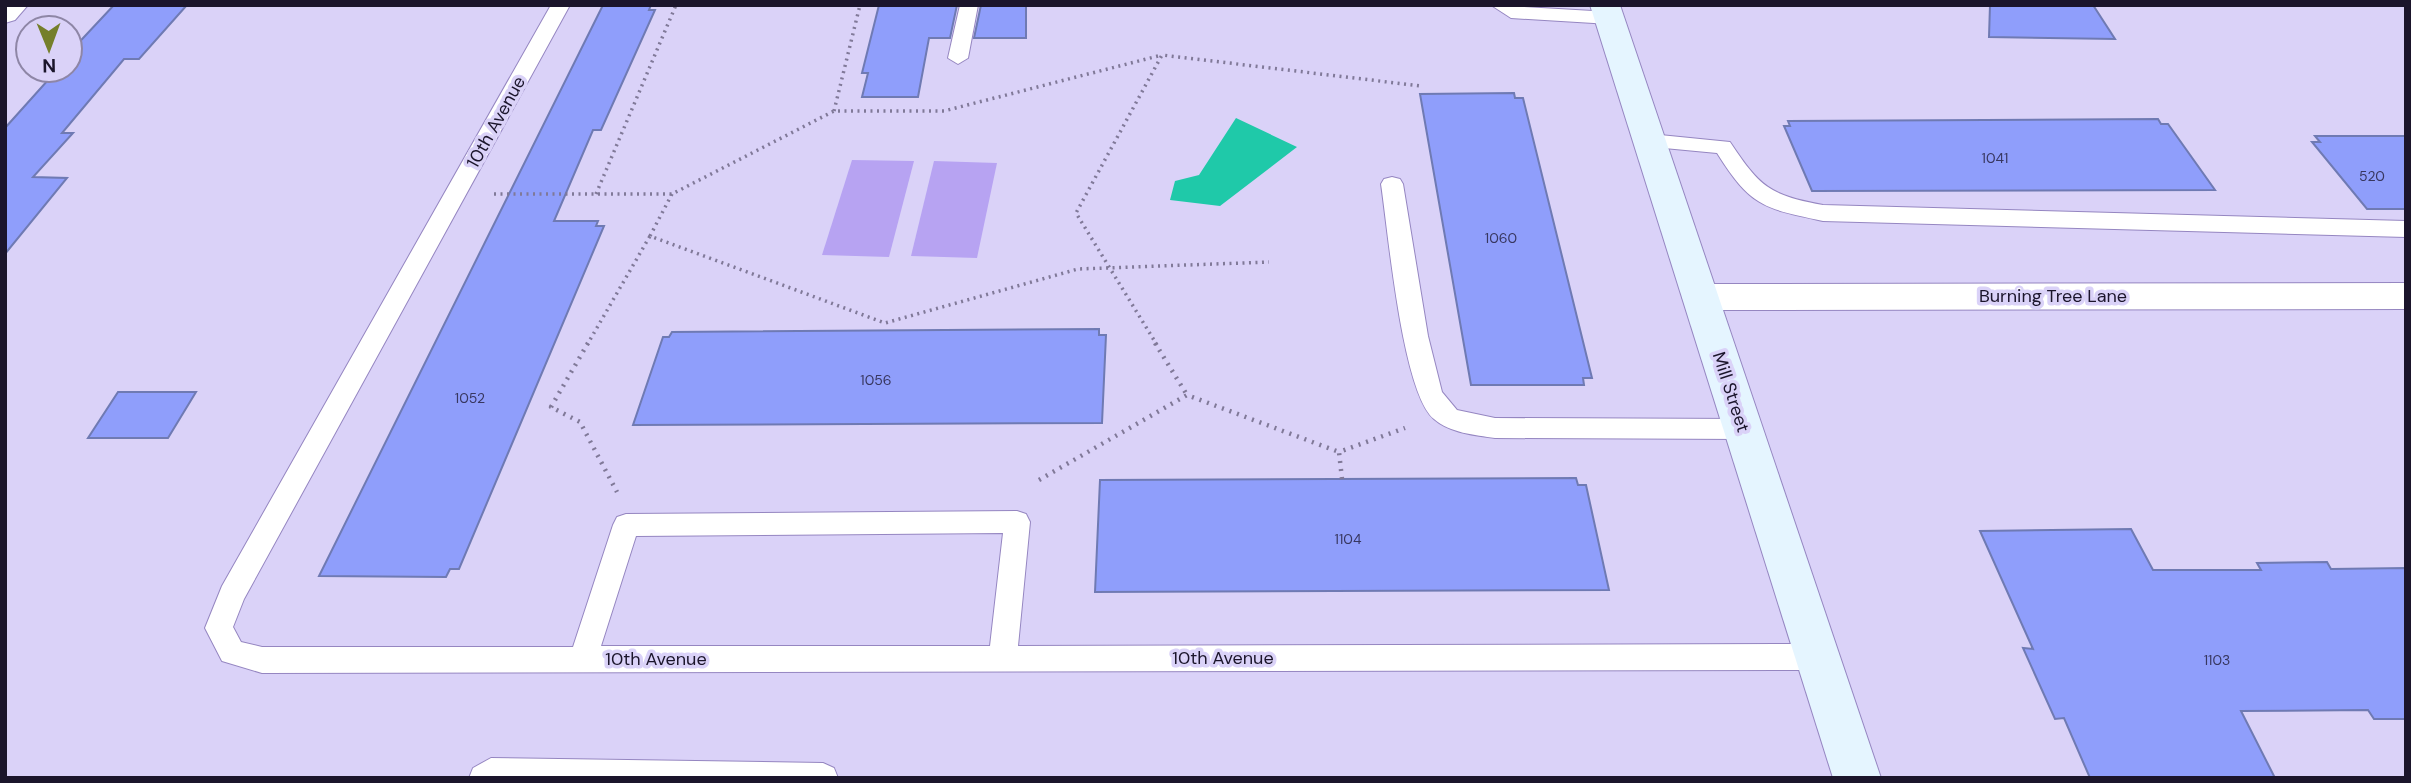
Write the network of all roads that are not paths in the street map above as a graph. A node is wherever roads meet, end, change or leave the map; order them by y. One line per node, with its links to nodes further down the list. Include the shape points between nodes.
1 (13, 5): 6 (street)
2 (561, 5): 16 (lane, 10th Avenue, via 232,595 219,628 232,652 262,660)
3 (969, 5): 7 (lane)
4 (1500, 5): 5 (lane, via 1511,12)
5 (1608, 12): 8 (main road, Mill Street)
6 (5, 14)
7 (958, 58)
8 (1650, 141): 10 (lane, via 1723,147 1747,184 1779,204 1823,213); 12 (main road, Mill Street)
9 (1392, 184): 13 (lane, via 1424,368 1434,404 1457,422 1495,428)
10 (2406, 229)
11 (2406, 296): 12 (street, Burning Tree Lane)
12 (1700, 297): 13 (main road, Mill Street)
13 (1743, 429): 14 (main road, Mill Street)
14 (1818, 657): 15 (lane, 10th Avenue); 19 (main road, Mill Street)
15 (1003, 658): 16 (lane, 10th Avenue); 16 (lane, via 1017,522 626,525)
16 (583, 659)
17 (484, 778): 18 (lane, via 491,772)
18 (823, 778)
19 (1857, 778)

